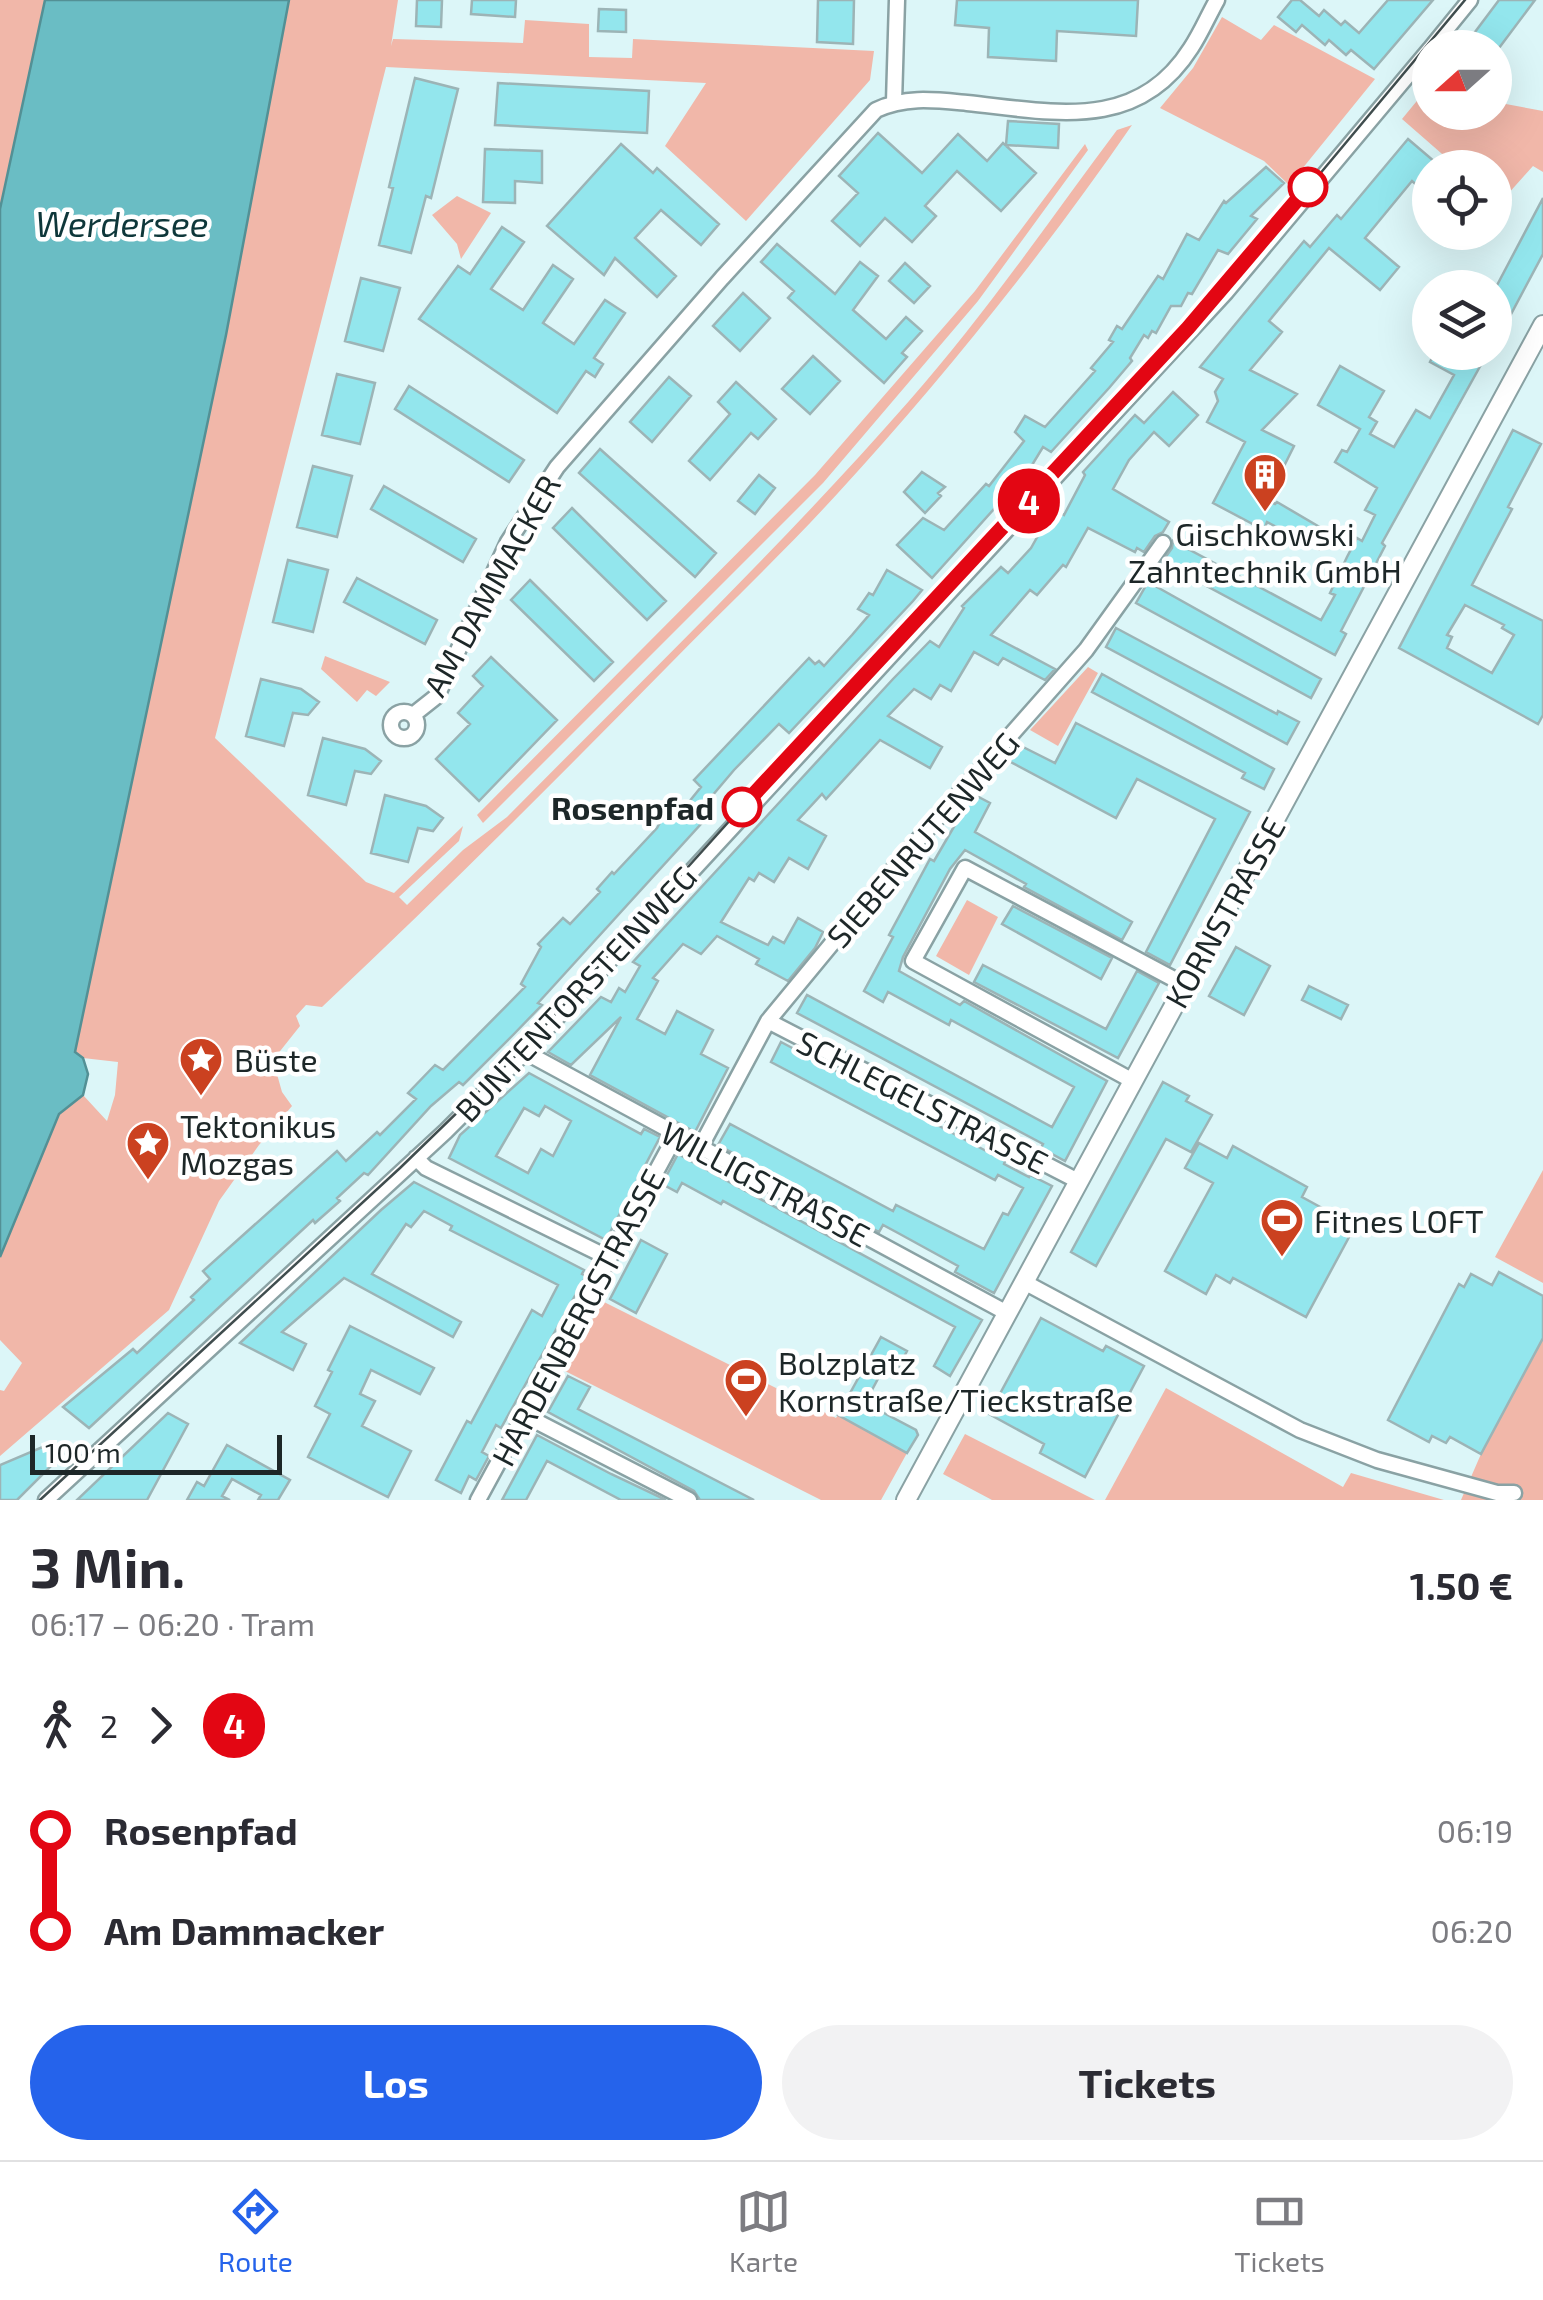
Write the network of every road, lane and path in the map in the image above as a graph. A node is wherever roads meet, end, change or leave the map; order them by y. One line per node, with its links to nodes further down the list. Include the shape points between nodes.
1 (897, 0): 6 (street)
2 (1216, 0): 6 (street, via 1191,49 1150,93 1131,103 1063,112 929,99)
3 (1470, 0): 4 (street, BUNTENTORSTEINWEG)
4 (1445, 30)
5 (1412, 70): 12 (street, BUNTENTORSTEINWEG, via 1226,292)
6 (894, 102): 9 (street, AM DAMMACKER, via 876,110 557,467 508,542 436,696)
7 (1543, 325): 10 (street, KORNSTRASSE)
8 (1163, 544): 11 (street, SIEBENRUTENWEG, via 1086,650)
9 (413, 715)
10 (1185, 985): 13 (street, KORNSTRASSE); 13 (street, via 965,868 912,961)
11 (768, 1021): 15 (street, SIEBENRUTENWEG); 17 (street, SCHLEGELSTRASSE)
12 (525, 1052): 14 (street, WILLIGSTRASSE); 16 (street, BUNTENTORSTEINWEG)
13 (1132, 1081): 17 (street, KORNSTRASSE)
14 (676, 1134): 15 (street, WILLIGSTRASSE); 18 (street, HARDENBERGSTRASSE)
15 (700, 1148): 20 (street, WILLIGSTRASSE)
16 (416, 1158): 18 (street); 23 (street, BUNTENTORSTEINWEG)
17 (1078, 1181): 19 (street, KORNSTRASSE)
18 (609, 1258): 21 (street, HARDENBERGSTRASSE)
19 (1024, 1282): 20 (street, KORNSTRASSE); 22 (street, via 1300,1430 1377,1460)
20 (1007, 1313): 26 (street, KORNSTRASSE)
21 (524, 1415): 24 (street, HARDENBERGSTRASSE); 25 (street)
22 (1514, 1493)
23 (46, 1500)
24 (478, 1500)
25 (689, 1500)
26 (906, 1500)

